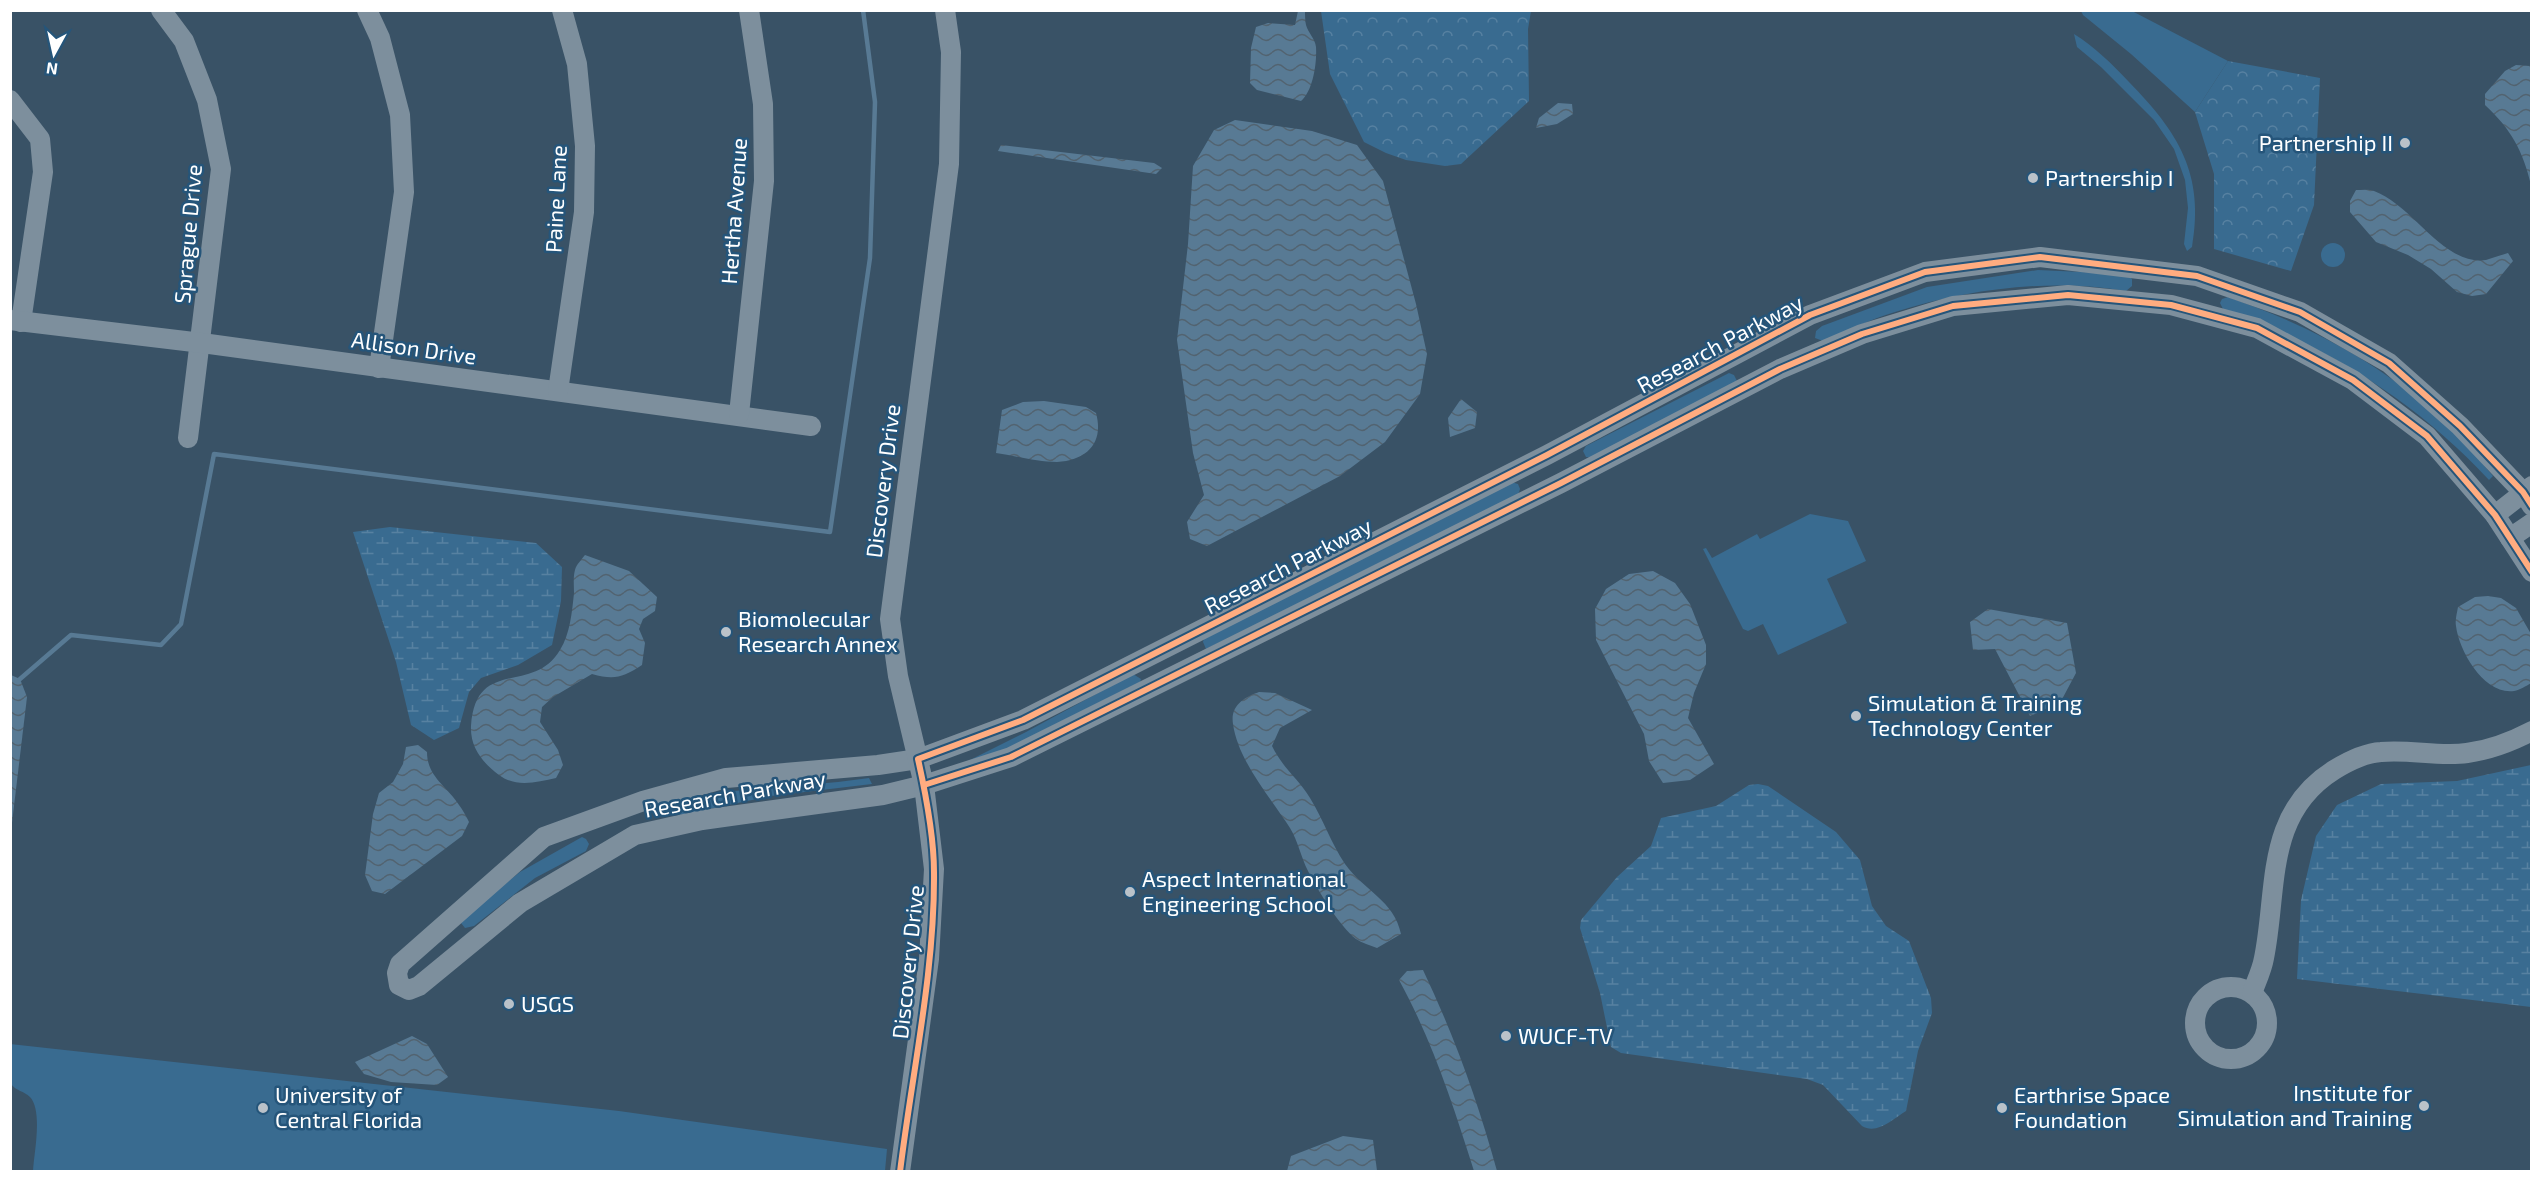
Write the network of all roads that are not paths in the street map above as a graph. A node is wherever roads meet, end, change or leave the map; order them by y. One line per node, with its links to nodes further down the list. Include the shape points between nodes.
1 (160, 10): 11 (street, Sprague Drive, via 184,41 203,90 221,169)
2 (367, 10): 12 (street, via 380,38 400,115 404,192)
3 (562, 10): 13 (street, Paine Lane, via 577,64 585,146 584,212)
4 (749, 10): 14 (street, Hertha Avenue, via 763,104 764,180)
5 (945, 10): 23 (street, Discovery Drive, via 951,52 950,164 890,618 898,676)
6 (10, 100): 10 (street, via 40,138 42,172)
7 (2168, 271): 8 (street, Research Parkway); 9 (street); 23 (street, Research Parkway, via 2040,256 1925,272 1810,315 1547,455 1034,715)
8 (2197, 276): 9 (street); 17 (street, Research Parkway, via 2300,312 2389,363)
9 (2171, 305): 18 (street, Research Parkway, via 2257,328 2353,380 2427,436); 24 (street, Research Parkway, via 2068,295 1953,306 1862,334 1780,369 1561,483 1011,757)
10 (16, 321): 11 (street, Allison Drive)
11 (202, 343): 12 (street, Allison Drive); 16 (street, Sprague Drive)
12 (379, 368): 13 (street, Allison Drive)
13 (558, 392): 14 (street, Allison Drive)
14 (739, 414): 15 (street, Allison Drive)
15 (811, 426)
16 (189, 438)
17 (2529, 495): 18 (street)
18 (2495, 514): 20 (street, Research Parkway)
19 (2532, 523): 20 (street)
20 (2510, 538): 21 (street, Research Parkway)
21 (2532, 572)
22 (2532, 731): 25 (street, via 2508,743 2466,753 2379,752 2322,777 2300,801 2283,833 2276,857 2264,960)
23 (918, 759): 24 (street, Discovery Drive); 24 (street, Research Parkway, via 726,778 644,801 544,837 400,964 396,981 409,990 419,986 520,903 635,835 702,820 883,795)
24 (924, 785): 26 (street, Discovery Drive, via 934,894)
25 (2252, 993)
26 (900, 1170)

